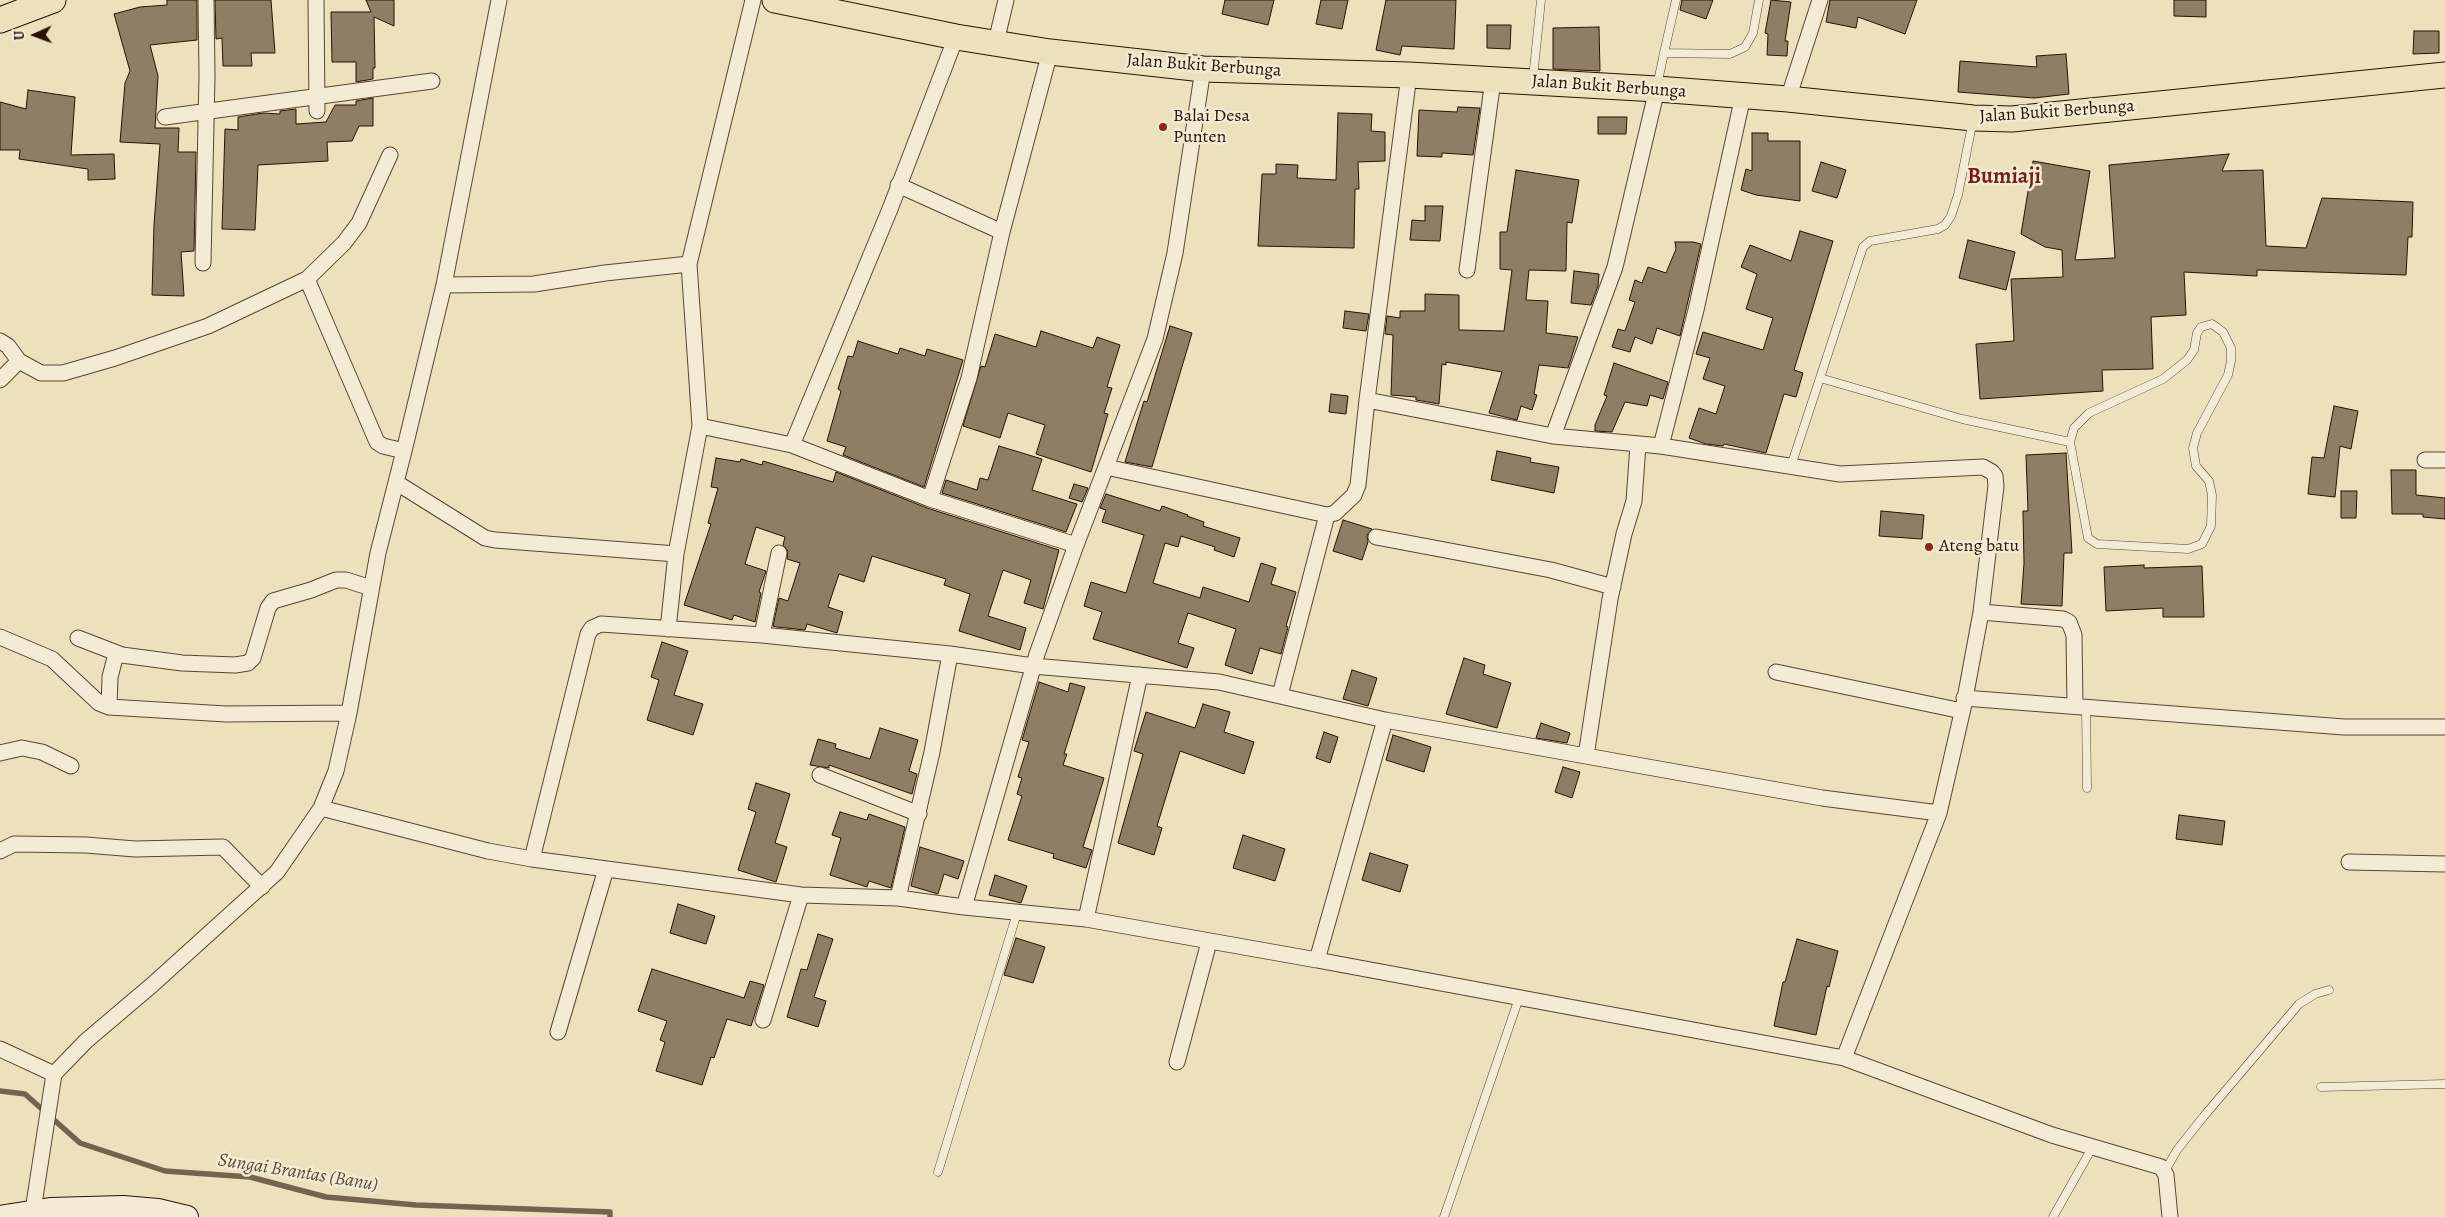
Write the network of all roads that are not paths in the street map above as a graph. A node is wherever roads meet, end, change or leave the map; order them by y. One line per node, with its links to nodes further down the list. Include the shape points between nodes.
1 (53, 0): 12 (main road)
2 (206, 0): 28 (street)
3 (316, 0): 24 (street)
4 (499, 0): 38 (street)
5 (753, 0): 35 (street)
6 (775, 0): 13 (main road, Jalan Bukit Berbunga)
7 (1006, 0): 14 (street)
8 (1542, 0): 22 (lane)
9 (1676, 0): 16 (lane)
10 (1759, 0): 16 (lane, via 1753,33 1745,47 1730,54)
11 (1820, 0): 26 (street)
12 (0, 20)
13 (956, 37): 14 (main road, Jalan Bukit Berbunga); 32 (street)
14 (996, 42): 15 (main road, Jalan Bukit Berbunga)
15 (1050, 52): 17 (main road, Jalan Bukit Berbunga); 33 (street)
16 (1664, 53): 23 (lane)
17 (1203, 69): 19 (main road, Jalan Bukit Berbunga); 54 (street, via 1175,253 1155,340)
18 (2445, 75): 30 (main road, Jalan Bukit Berbunga, via 2012,118)
19 (1409, 76): 20 (main road, Jalan Bukit Berbunga); 43 (street)
20 (1493, 80): 22 (main road, Jalan Bukit Berbunga); 36 (street)
21 (432, 81): 24 (street)
22 (1533, 82): 23 (main road, Jalan Bukit Berbunga)
23 (1657, 89): 25 (main road, Jalan Bukit Berbunga); 45 (street, via 1615,267)
24 (317, 95): 27 (street); 28 (street)
25 (1743, 96): 26 (main road, Jalan Bukit Berbunga); 49 (street, via 1696,310)
26 (1788, 99): 30 (main road, Jalan Bukit Berbunga)
27 (317, 111)
28 (206, 112): 29 (street); 34 (street)
29 (165, 117)
30 (1973, 118): 41 (lane, via 1951,216 1938,229 1864,244)
31 (390, 155): 37 (street, via 359,223 344,243)
32 (898, 185): 33 (street); 47 (street)
33 (1002, 232): 56 (street, via 969,378)
34 (203, 263)
35 (688, 264): 38 (street, via 534,284); 44 (street)
36 (1468, 270)
37 (307, 279): 40 (street, via 208,326 115,358 56,373 40,373); 50 (street, via 378,442)
38 (444, 284): 50 (street)
39 (0, 341): 40 (street)
40 (19, 361): 42 (street)
41 (1820, 378): 46 (lane, via 1962,419); 53 (lane)
42 (0, 380)
43 (1367, 400): 45 (street); 57 (street, via 1358,485 1347,503)
44 (700, 426): 47 (street); 61 (street)
45 (1553, 436): 48 (street)
46 (2070, 442): 46 (lane, via 2088,538 2104,545 2188,549 2202,544 2211,526 2212,495 2209,480 2194,459 2193,448 2197,433 2228,375 2231,348 2223,332 2212,324 2201,327 2194,350 2187,360 2163,379 2090,413 2074,428)
47 (792, 445): 56 (street)
48 (1638, 445): 49 (street); 63 (street, via 1634,501)
49 (1661, 446): 53 (street)
50 (404, 451): 55 (street)
51 (2425, 460): 52 (street)
52 (2445, 460)
53 (1791, 466): 64 (street, via 1862,475 1989,469 1995,476 1996,486)
54 (1106, 467): 57 (street); 59 (street)
55 (397, 483): 61 (street, via 485,538); 62 (street)
56 (930, 499): 59 (street)
57 (1327, 515): 74 (street)
58 (1376, 537): 63 (street, via 1551,570)
59 (1076, 546): 71 (street)
60 (779, 553): 66 (street)
61 (676, 554): 65 (street)
62 (372, 585): 69 (street, via 336,580 273,601 253,658 248,663 182,663); 78 (street)
63 (1612, 587): 82 (street)
64 (1981, 612): 75 (street); 76 (street, via 2069,622 2074,635)
65 (668, 629): 66 (street); 90 (street, via 601,624 590,631)
66 (762, 635): 70 (street)
67 (0, 637): 77 (street, via 52,659 99,703)
68 (78, 638): 69 (street)
69 (116, 654): 77 (street, via 110,677)
70 (950, 654): 71 (street); 88 (street)
71 (1033, 666): 73 (street); 97 (street)
72 (1776, 672): 75 (street)
73 (1140, 675): 74 (street, via 1219,682); 99 (street)
74 (1280, 695): 79 (street)
75 (1963, 705): 76 (street); 87 (street)
76 (2080, 706): 80 (street, via 2344,727); 85 (lane)
77 (109, 707): 78 (street, via 226,714)
78 (349, 714): 86 (street, via 336,771)
79 (1385, 720): 82 (street); 101 (street)
80 (2445, 727)
81 (0, 753): 83 (street, via 22,748 42,752)
82 (1586, 756): 87 (street, via 1822,798)
83 (71, 766)
84 (820, 774): 88 (street)
85 (2086, 788)
86 (321, 808): 90 (street, via 488,851); 94 (street, via 278,872)
87 (1939, 813): 107 (street)
88 (918, 814): 96 (street)
89 (0, 851): 94 (street, via 14,844 135,849 223,847)
90 (532, 859): 93 (street)
91 (2349, 862): 92 (street)
92 (2445, 864)
93 (606, 868): 95 (street); 105 (street)
94 (262, 887): 109 (street, via 86,1040)
95 (801, 895): 96 (street); 104 (street)
96 (898, 898): 97 (street)
97 (964, 907): 98 (street)
98 (1017, 912): 99 (street); 113 (lane)
99 (1086, 919): 100 (street)
100 (1209, 942): 101 (street); 108 (street)
101 (1317, 960): 103 (street)
102 (2329, 990): 114 (lane, via 2314,994 2299,1004 2204,1116)
103 (1519, 998): 107 (street); 118 (lane)
104 (763, 1020)
105 (558, 1032)
106 (0, 1049): 109 (street)
107 (1844, 1058): 112 (street)
108 (1177, 1062)
109 (54, 1074): 115 (street)
110 (2445, 1084): 111 (lane)
111 (2321, 1087)
112 (2092, 1148): 114 (street, via 2161,1167); 119 (lane)
113 (938, 1172)
114 (2164, 1172): 120 (street)
115 (32, 1214): 116 (street); 117 (street, via 50,1209 123,1207)
116 (0, 1217)
117 (187, 1217)
118 (1444, 1217)
119 (2053, 1217)
120 (2170, 1217)

